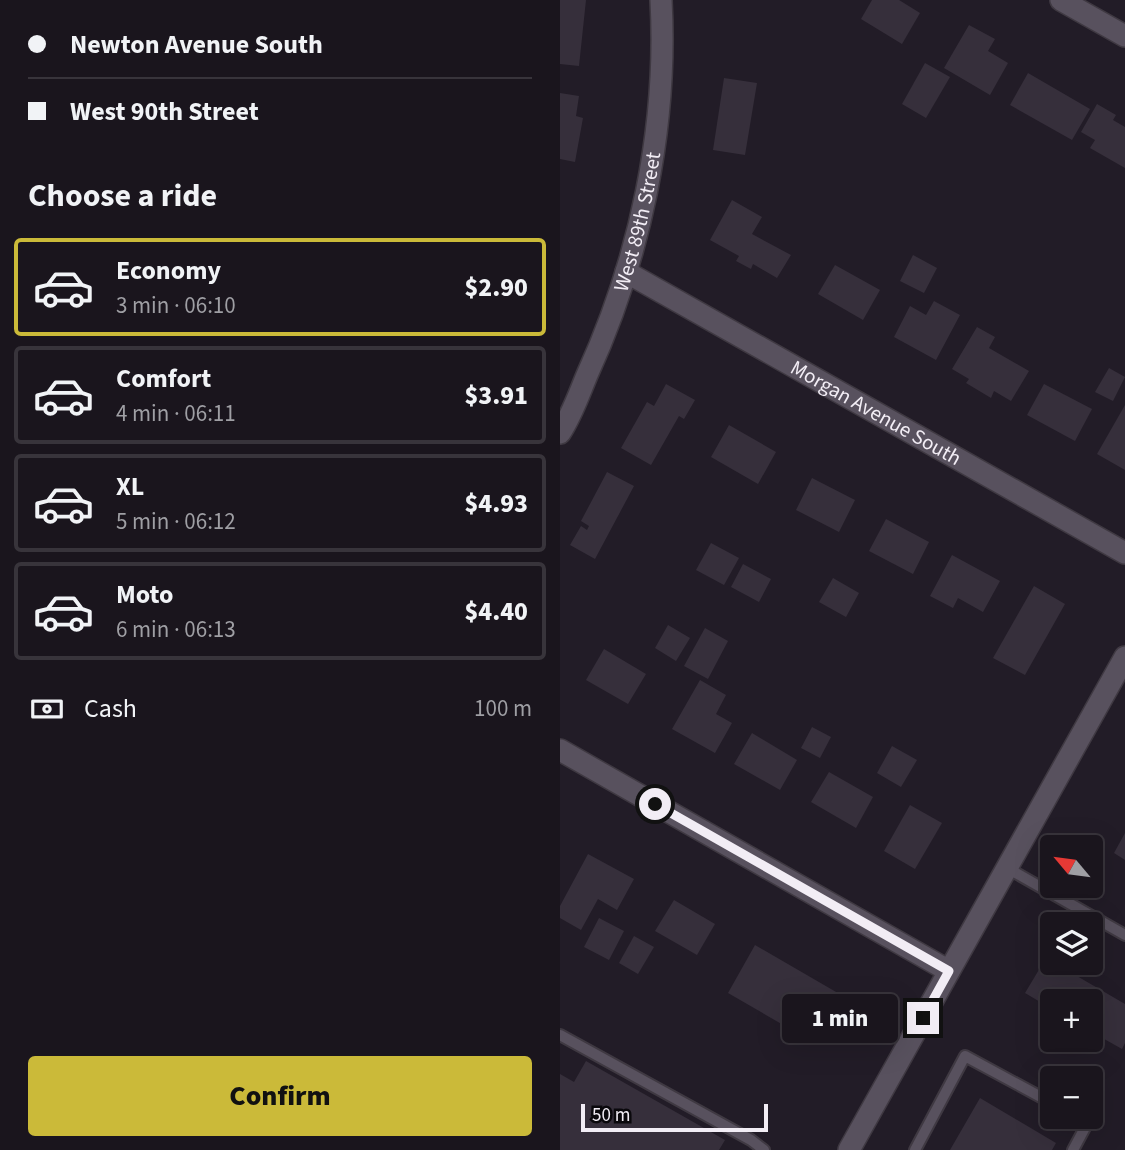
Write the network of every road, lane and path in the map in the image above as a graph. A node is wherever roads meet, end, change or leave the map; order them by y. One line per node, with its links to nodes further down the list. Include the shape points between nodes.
1 (661, 0): 4 (street, West 89th Street, via 664,48 654,148)
2 (1061, 0): 3 (street)
3 (1125, 36)
4 (626, 272): 5 (street, West 89th Street, via 604,339); 6 (street, Morgan Avenue South)
5 (560, 433)
6 (1125, 553)
7 (1125, 657): 9 (street)
8 (560, 750): 11 (street)
9 (1007, 868): 10 (lane); 11 (street)
10 (1125, 934)
11 (949, 971): 17 (street)
12 (560, 1035): 15 (lane)
13 (1040, 1097): 18 (lane, via 965,1056)
14 (1084, 1129): 19 (lane)
15 (749, 1145): 16 (lane)
16 (764, 1150)
17 (849, 1150)
18 (915, 1150)
19 (1073, 1150)

